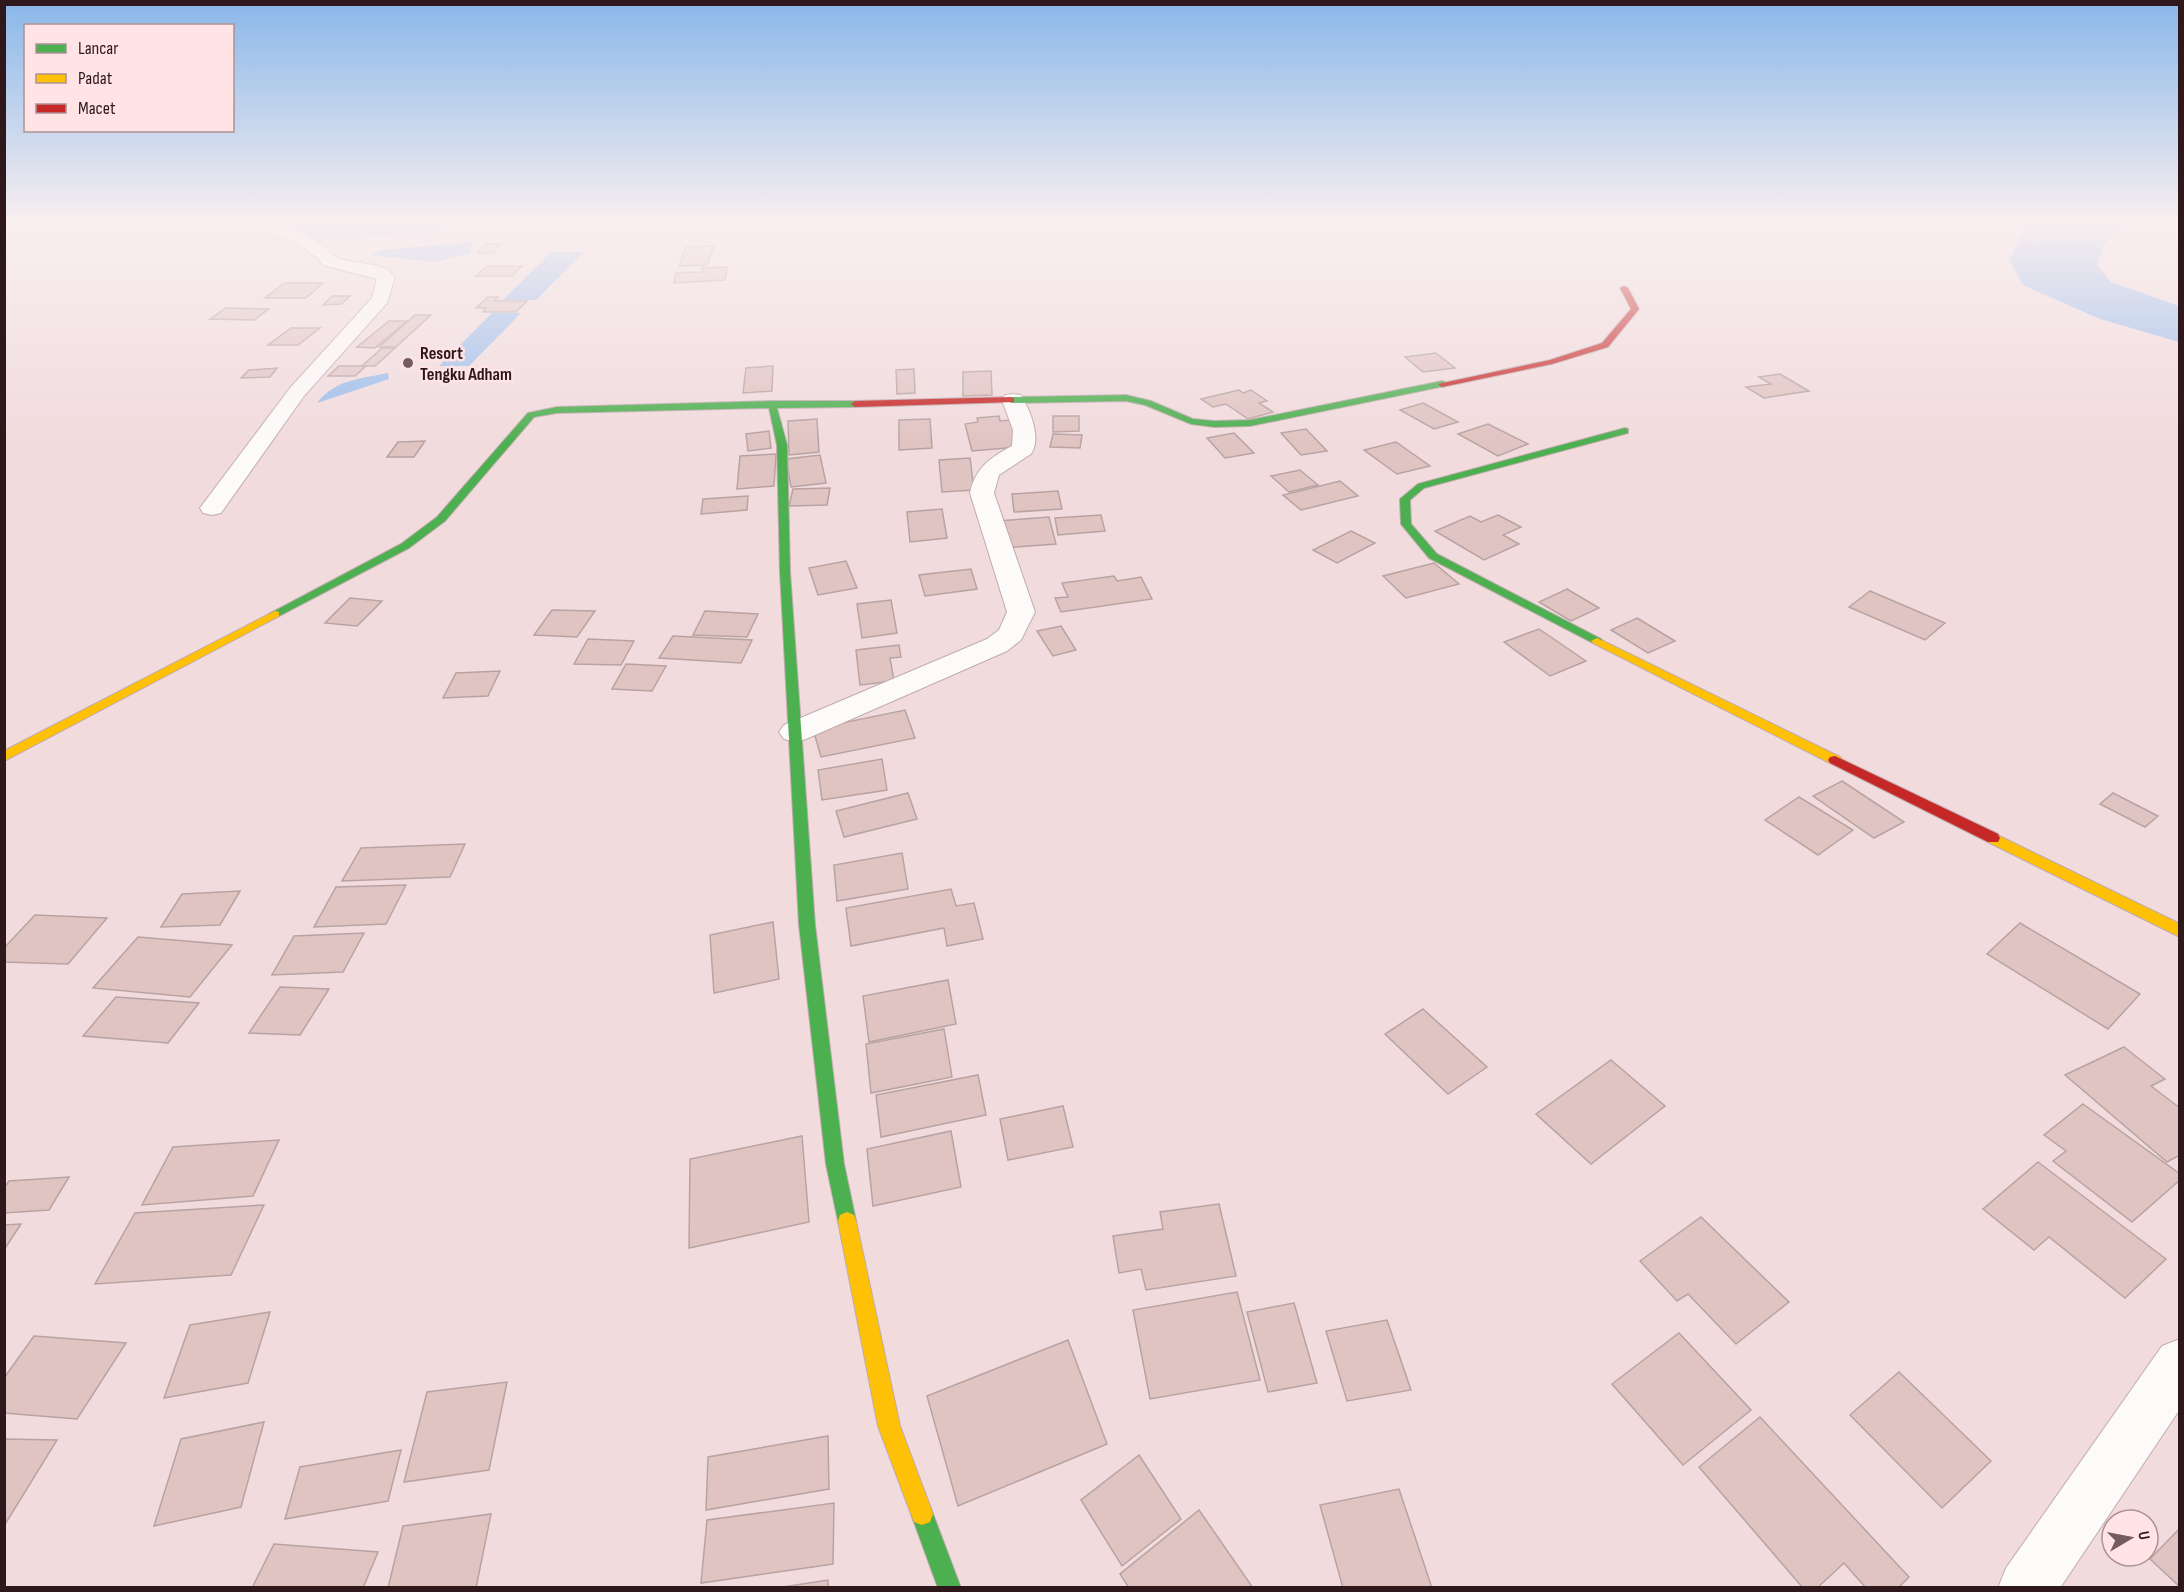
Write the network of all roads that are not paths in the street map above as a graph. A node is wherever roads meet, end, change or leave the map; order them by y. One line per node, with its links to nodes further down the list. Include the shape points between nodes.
1 (382, 295): 6 (street, via 297,392)
2 (1627, 295): 3 (street, via 1635,309 1605,345 1552,362 1251,423 1191,421 1126,398)
3 (1013, 400): 4 (street); 7 (street, via 1021,415 1023,448 993,466 986,475 982,493 1021,612 1011,634 997,645)
4 (771, 404): 7 (street, via 782,445); 8 (street, via 557,410 531,415 441,519 405,546)
5 (1625, 431): 9 (street, via 1421,486 1405,499 1406,524 1433,556 1510,598)
6 (212, 508)
7 (795, 732): 11 (street, via 807,926 835,1164 889,1426)
8 (4, 757)
9 (2180, 931)
10 (2180, 1364): 12 (street)
11 (950, 1587)
12 (2026, 1587)

